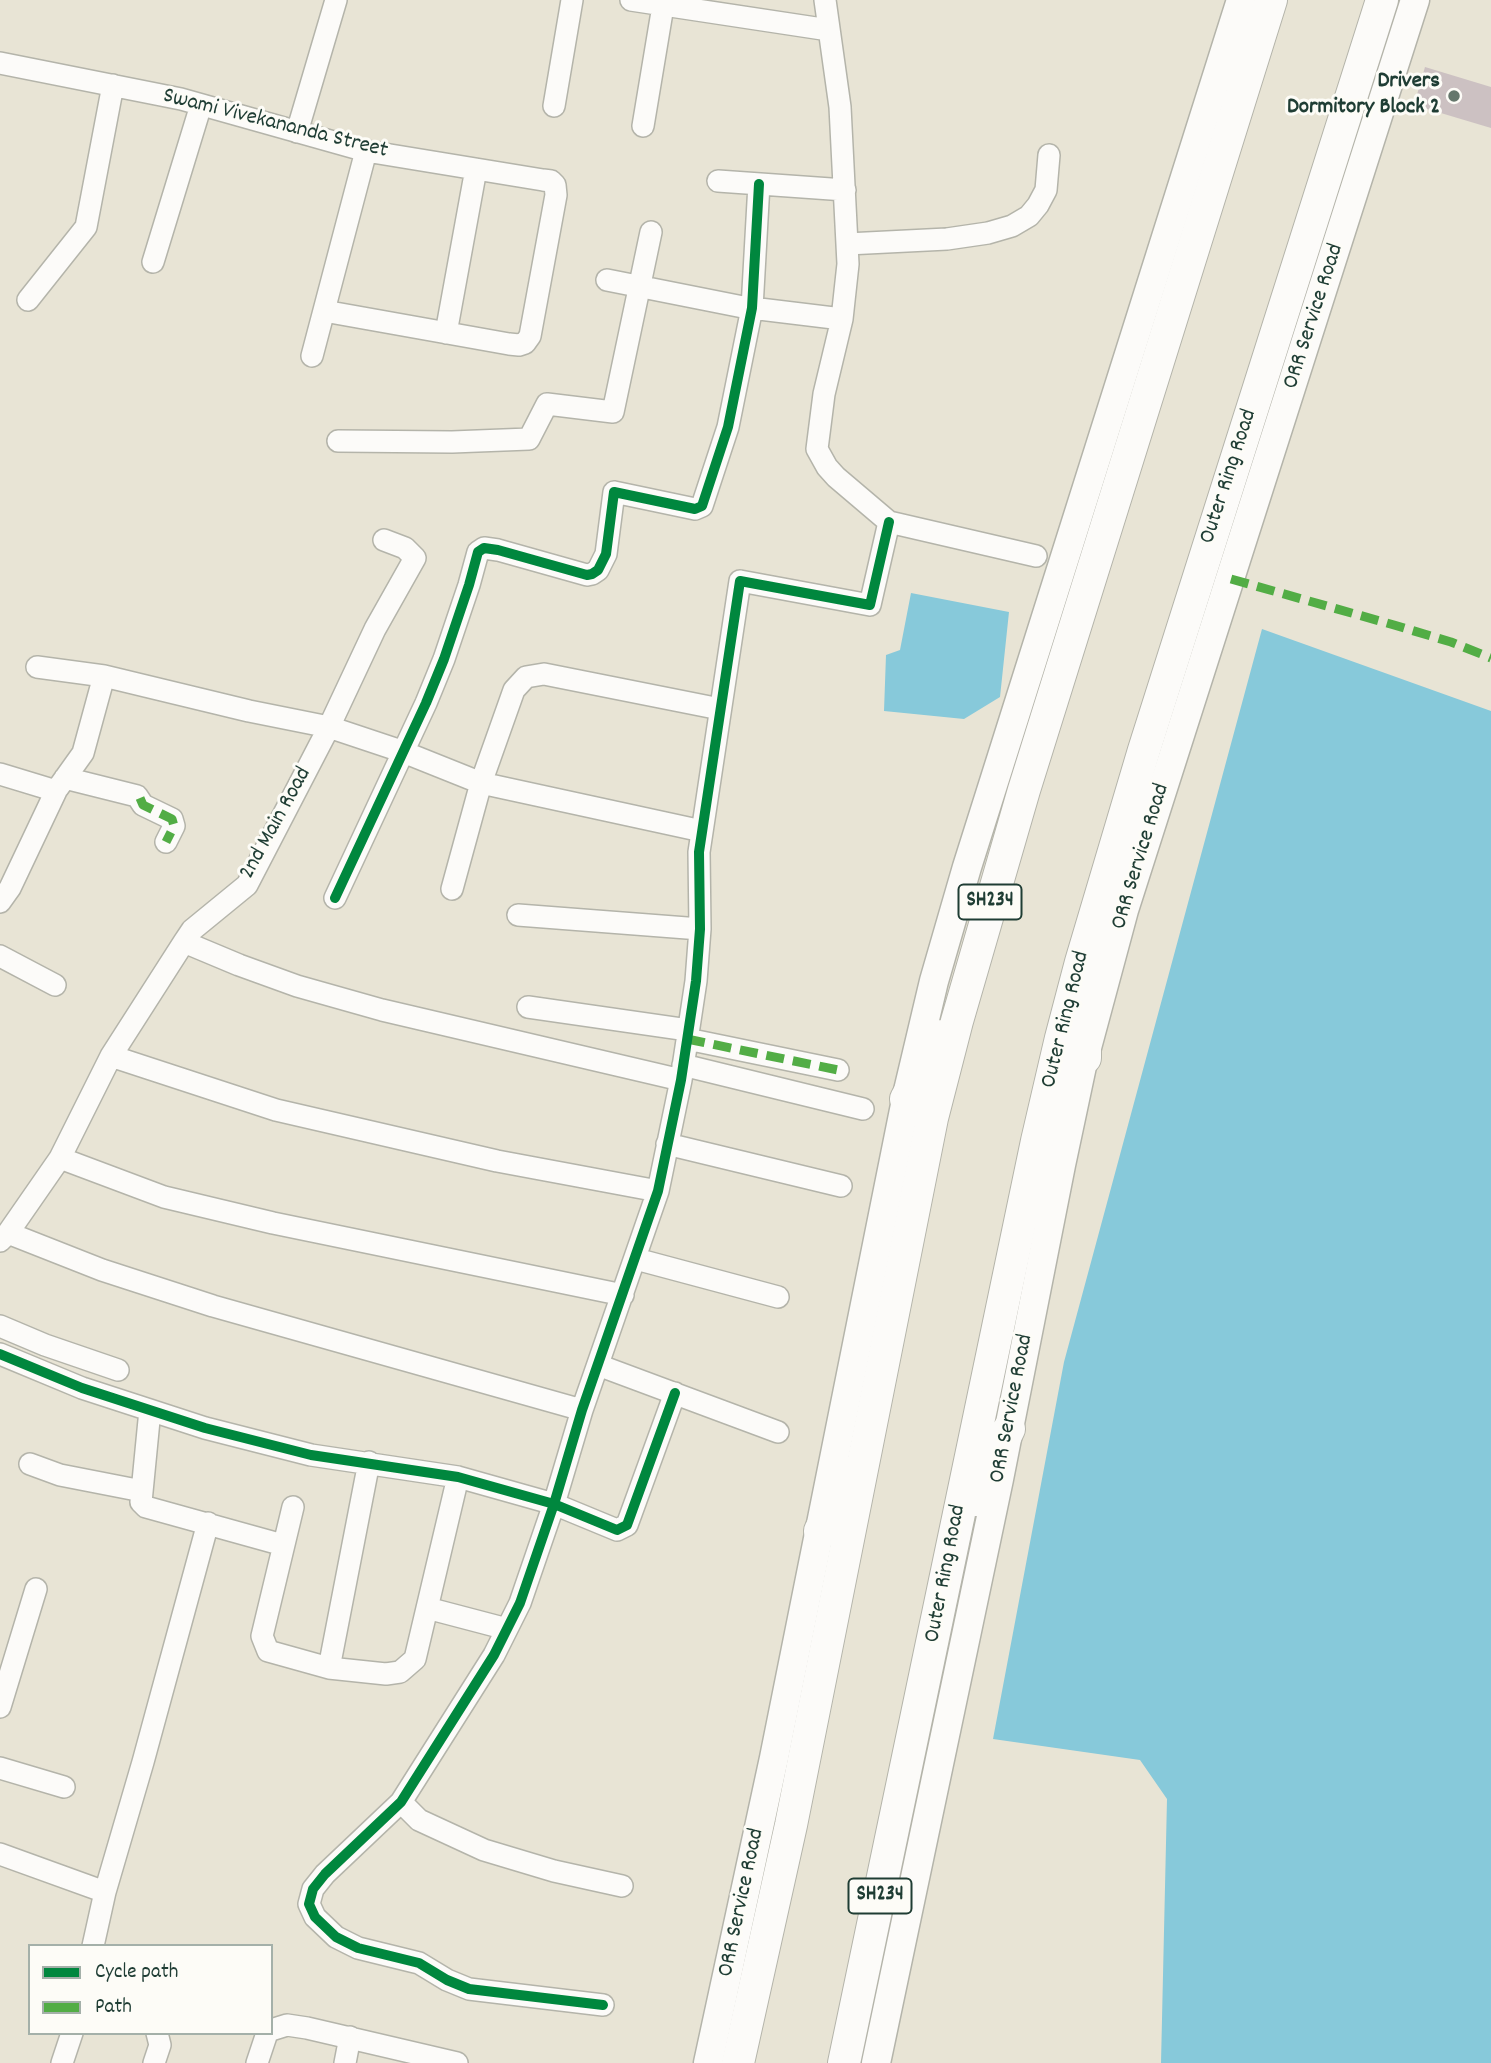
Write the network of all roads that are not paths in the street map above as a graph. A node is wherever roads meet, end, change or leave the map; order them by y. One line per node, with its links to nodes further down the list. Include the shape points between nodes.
1 (336, 0): 16 (street)
2 (572, 0): 14 (street)
3 (631, 0): 9 (street)
4 (825, 0): 10 (street)
5 (1241, 0): 64 (main road, ORR Service Road, via 967,867)
6 (1271, 0): 57 (highway, SH234)
7 (1381, 0): 54 (highway, Outer Ring Road / SH234)
8 (1415, 0): 61 (main road, ORR Service Road, via 1124,910)
9 (663, 6): 10 (street); 15 (street)
10 (829, 30): 22 (street, via 841,107)
11 (0, 63): 12 (street, Swami Vivekananda Street)
12 (113, 85): 13 (street, Swami Vivekananda Street); 28 (street, via 86,227)
13 (201, 105): 16 (street, Swami Vivekananda Street); 25 (street)
14 (554, 106)
15 (643, 127)
16 (297, 132): 17 (street, Swami Vivekananda Street)
17 (366, 151): 19 (street, Swami Vivekananda Street); 30 (street)
18 (1049, 155): 24 (street, via 1045,190 1038,205 1012,226 947,239)
19 (476, 169): 32 (street); 32 (street, Swami Vivekananda Street, via 551,181 556,195 526,343)
20 (718, 181): 21 (street)
21 (759, 184): 22 (street); 29 (street)
22 (845, 190): 24 (street)
23 (651, 232): 27 (street)
24 (847, 244): 31 (street)
25 (153, 262)
26 (607, 280): 27 (street)
27 (638, 286): 29 (street); 34 (street, via 613,412 547,404 529,439)
28 (28, 300)
29 (752, 307): 31 (street); 42 (street, via 728,427 702,506 695,509 614,492 606,554 592,574 498,550 478,552 444,659)
30 (324, 310): 32 (street); 33 (street)
31 (842, 319): 35 (street, via 824,394 817,449 836,477)
32 (446, 333)
33 (312, 356)
34 (338, 441)
35 (889, 522): 37 (street); 40 (street, via 870,604 740,581)
36 (384, 540): 41 (street, 2nd Main Road, via 405,548 415,558)
37 (1036, 556)
38 (37, 667): 39 (street)
39 (104, 676): 41 (street); 45 (street, via 83,753)
40 (720, 709): 44 (street, via 544,674 526,677 514,690); 46 (street)
41 (329, 727): 42 (street); 53 (street, 2nd Main Road, via 247,885 192,930)
42 (401, 751): 44 (street); 50 (street)
43 (0, 774): 45 (street)
44 (481, 783): 46 (street); 48 (street)
45 (61, 785): 47 (street, via 137,796 142,805 172,819 174,826); 49 (street)
46 (702, 831): 52 (street)
47 (166, 842)
48 (452, 890)
49 (1, 898)
50 (335, 898)
51 (518, 915): 52 (street)
52 (700, 929): 59 (street)
53 (184, 942): 60 (street, 2nd Main Road); 63 (street, via 297,986 370,1007)
54 (1086, 946): 61 (highway); 92 (highway, Outer Ring Road / SH234, via 1037,1141)
55 (0, 956): 56 (street)
56 (55, 985)
57 (963, 998): 64 (highway); 83 (highway, SH234, via 932,1118)
58 (528, 1007): 59 (street)
59 (688, 1034): 62 (street); 63 (street)
60 (111, 1056): 67 (street, 2nd Main Road); 69 (street, via 276,1110 497,1161)
61 (1085, 1058): 81 (main road, ORR Service Road)
62 (838, 1070)
63 (682, 1072): 65 (street); 66 (street)
64 (906, 1099): 91 (main road, ORR Service Road)
65 (863, 1109)
66 (667, 1144): 68 (street); 69 (street)
67 (60, 1158): 70 (street, 2nd Main Road); 72 (street, via 164,1197)
68 (841, 1186)
69 (658, 1191): 71 (street)
70 (4, 1237): 80 (street, via 213,1306)
71 (636, 1259): 72 (street); 73 (street)
72 (623, 1296): 76 (street)
73 (778, 1297)
74 (0, 1326): 77 (street)
75 (0, 1354): 79 (street)
76 (598, 1365): 78 (street); 80 (street)
77 (118, 1370)
78 (675, 1393): 82 (street); 88 (street, via 627,1525 617,1530)
79 (150, 1410): 84 (street, via 311,1455); 87 (street)
80 (582, 1410): 88 (street)
81 (1009, 1429): 92 (highway); 120 (main road, ORR Service Road)
82 (778, 1432)
83 (866, 1445): 91 (highway); 118 (highway, SH234, via 791,1825)
84 (369, 1462): 86 (street); 97 (street)
85 (30, 1464): 87 (street, via 60,1475)
86 (458, 1477): 88 (street); 95 (street)
87 (142, 1491): 90 (street, via 141,1502 146,1507)
88 (554, 1504): 96 (street)
89 (293, 1507): 93 (street)
90 (208, 1523): 93 (street); 104 (street)
91 (820, 1531): 117 (main road, ORR Service Road)
92 (954, 1538): 119 (highway, Outer Ring Road / SH234)
93 (284, 1545): 97 (street, via 263,1643 268,1651)
94 (36, 1589): 98 (street)
95 (427, 1608): 96 (street); 97 (street, via 415,1659 400,1672)
96 (507, 1629): 101 (street)
97 (329, 1668)
98 (0, 1707)
99 (0, 1768): 100 (street)
100 (64, 1787)
101 (401, 1802): 103 (street, via 419,1820 484,1850); 106 (street, via 313,1889 309,1904 315,1917 336,1937 358,1948 419,1963 469,1989)
102 (0, 1854): 104 (street)
103 (622, 1886)
104 (105, 1892): 105 (street)
105 (93, 1944)
106 (603, 2005)
107 (273, 2029): 111 (street, via 287,2025)
108 (71, 2035): 112 (street)
109 (158, 2035): 113 (street, via 160,2045)
110 (266, 2035): 114 (street)
111 (350, 2037): 115 (street); 116 (street)
112 (62, 2063)
113 (154, 2063)
114 (257, 2063)
115 (345, 2063)
116 (457, 2063)
117 (708, 2063)
118 (738, 2063)
119 (844, 2063)
120 (876, 2063)

